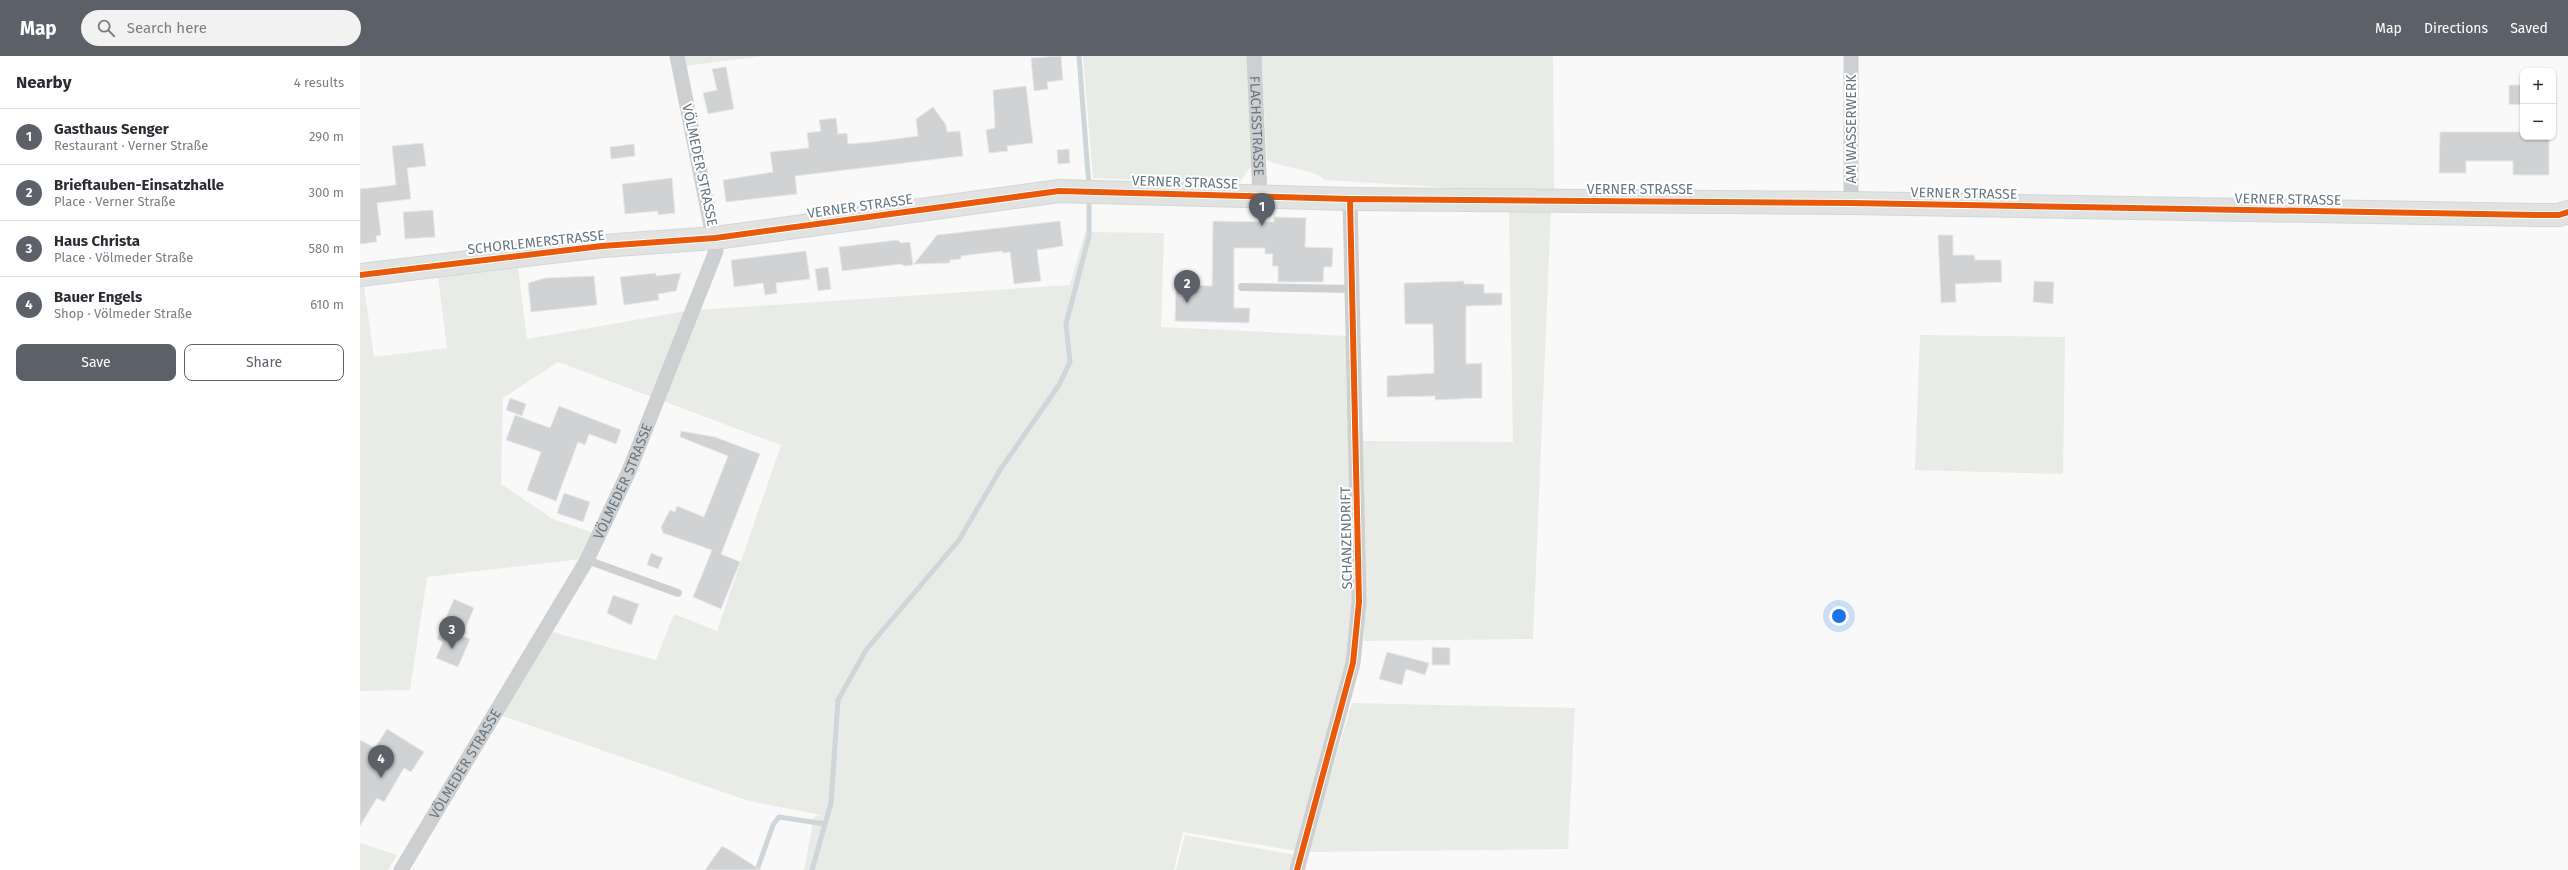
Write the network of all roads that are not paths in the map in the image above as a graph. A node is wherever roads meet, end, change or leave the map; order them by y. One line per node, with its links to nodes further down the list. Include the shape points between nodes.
1 (677, 56): 8 (street, VÖLMEDER STRASSE)
2 (1254, 56): 4 (street, FLACHSSTRASSE)
3 (1850, 56): 6 (street, AM WASSERWERK)
4 (1260, 197): 5 (street, VERNER STRASSE); 8 (street, VERNER STRASSE, via 1059,191)
5 (1350, 198): 6 (street, VERNER STRASSE); 11 (street, SCHANZENDRIFT)
6 (1851, 203): 7 (street, VERNER STRASSE, via 2528,215 2559,215)
7 (2568, 212)
8 (715, 238): 9 (street, SCHORLEMERSTRASSE, via 602,246); 12 (street, VÖLMEDER STRASSE, via 716,251 629,471)
9 (360, 275)
10 (1242, 286): 11 (lane)
11 (1352, 289): 15 (street, SCHANZENDRIFT, via 1360,602 1356,646)
12 (587, 560): 13 (lane); 14 (street, VÖLMEDER STRASSE)
13 (678, 593)
14 (401, 870)
15 (1297, 870)

